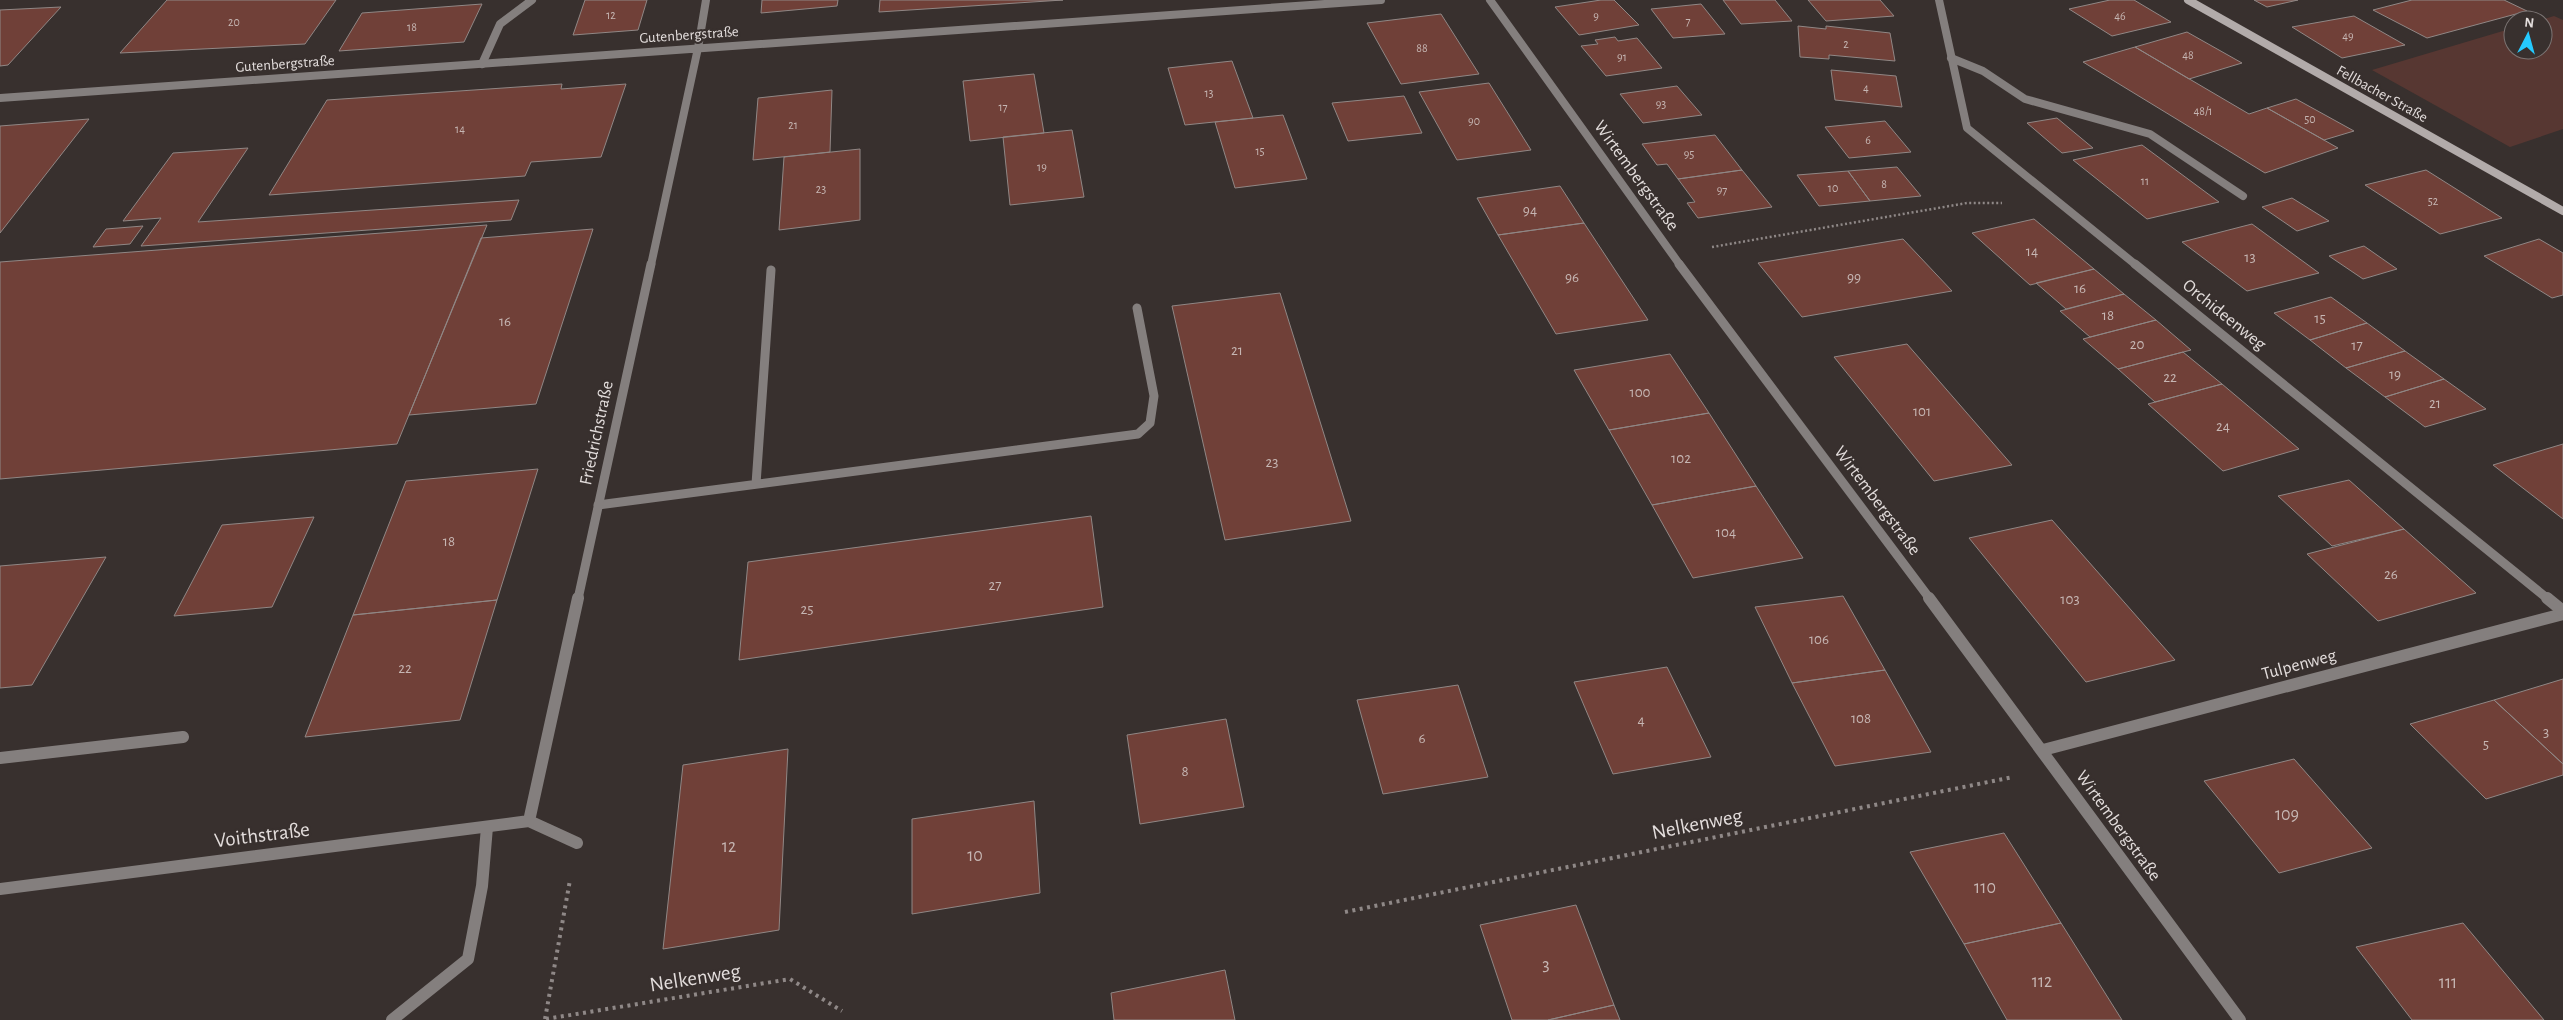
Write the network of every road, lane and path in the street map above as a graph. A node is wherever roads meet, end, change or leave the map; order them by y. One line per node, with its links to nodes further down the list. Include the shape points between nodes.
1 (532, 0): 9 (street, via 500,24)
2 (706, 0): 7 (street, Friedrichstraße)
3 (1380, 0): 7 (street, Gutenbergstraße)
4 (1490, 0): 14 (street, Wirtembergstraße)
5 (1938, 0): 8 (street, Orchideenweg)
6 (2188, 0): 13 (street, Fellbacher Straße)
7 (698, 48): 9 (street, Gutenbergstraße); 18 (street, Friedrichstraße)
8 (1951, 58): 11 (street, via 1983,71 2025,99 2150,134); 12 (street, Orchideenweg, via 1967,128)
9 (482, 64): 10 (street, Gutenbergstraße)
10 (0, 98)
11 (2243, 196)
12 (2060, 203): 14 (path, via 1967,203); 19 (street, Orchideenweg)
13 (2563, 211)
14 (1672, 254): 21 (street, Wirtembergstraße)
15 (771, 270): 17 (street)
16 (1136, 308): 17 (street, via 1154,396 1150,423 1138,434)
17 (756, 484): 18 (street)
18 (598, 505): 24 (street, Friedrichstraße)
19 (2563, 613): 21 (street, Tulpenweg)
20 (183, 737): 22 (street)
21 (2043, 750): 23 (street, Wirtembergstraße)
22 (0, 758)
23 (2055, 768): 28 (path, Nelkenweg); 32 (street, Wirtembergstraße)
24 (529, 821): 25 (street, Voithstraße); 26 (street)
25 (487, 827): 27 (street, Voithstraße); 31 (street, via 482,886 468,959)
26 (577, 843): 30 (path)
27 (0, 889)
28 (1345, 912)
29 (842, 1011): 30 (path, Nelkenweg, via 790,979)
30 (545, 1019)
31 (392, 1020)
32 (2240, 1020)

